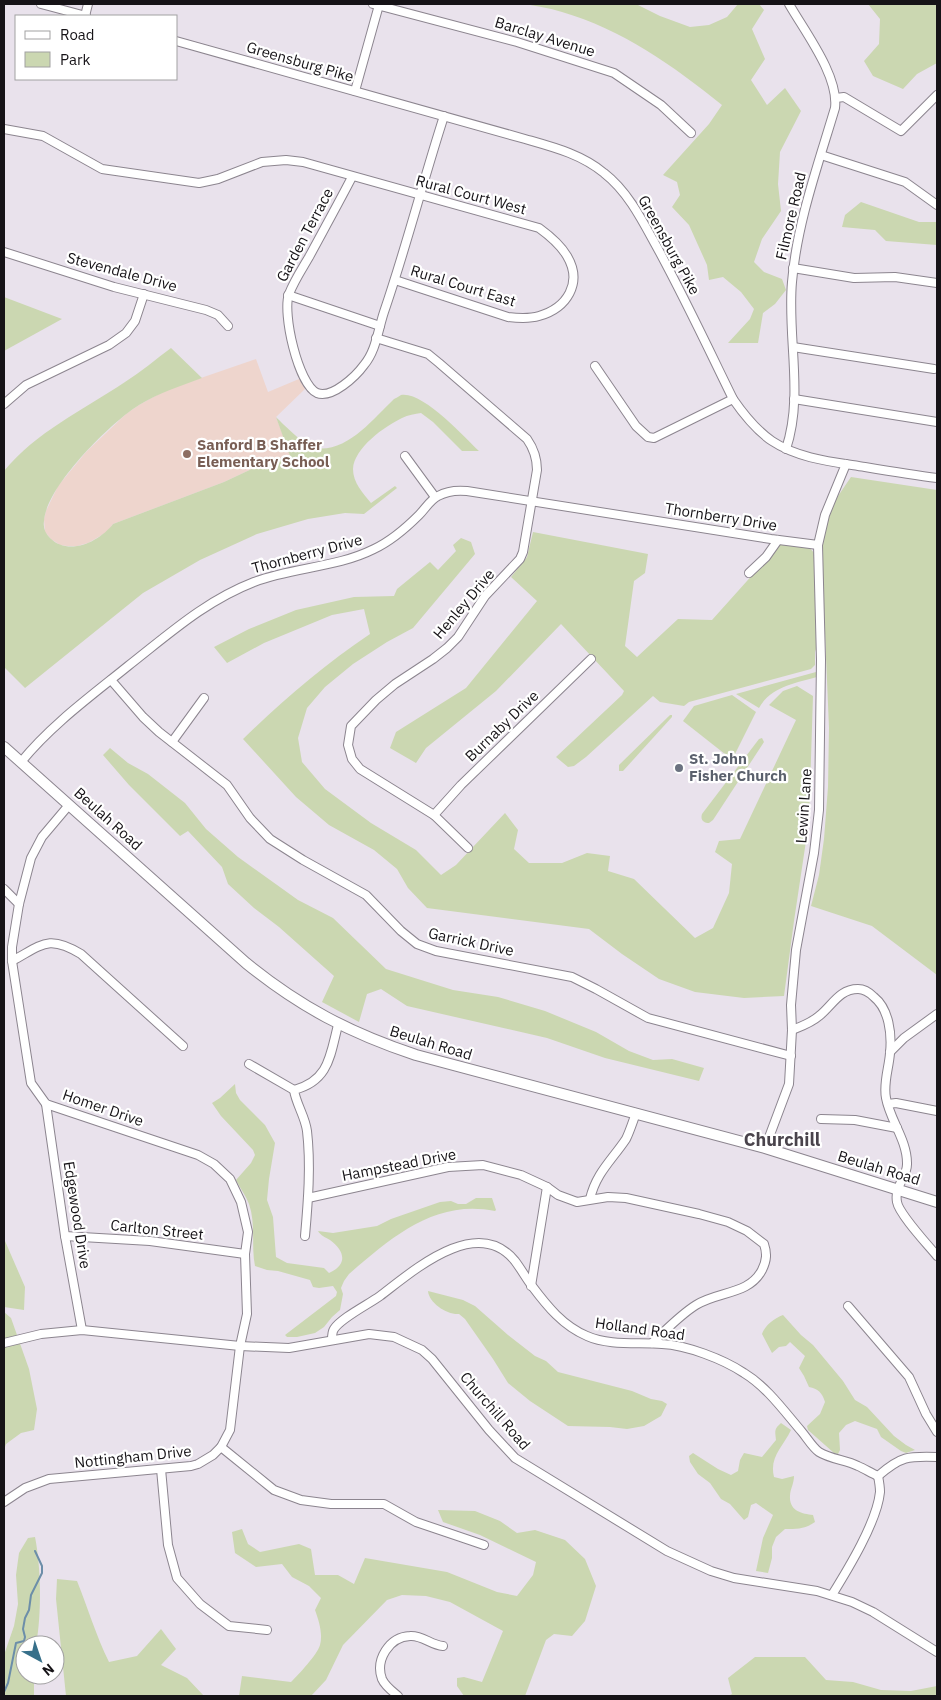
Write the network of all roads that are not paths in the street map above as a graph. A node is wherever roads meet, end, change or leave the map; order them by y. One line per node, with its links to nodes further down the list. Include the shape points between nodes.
1 (41, 4): 4 (street)
2 (376, 4): 6 (street); 11 (street, Barclay Avenue, via 517,42 614,73 661,105)
3 (789, 4): 8 (street, Filmore Road, via 829,73)
4 (81, 15)
5 (178, 42): 6 (street, Greensburg Pike)
6 (355, 91): 9 (street, Greensburg Pike)
7 (937, 95): 8 (street, via 901,131 844,97)
8 (836, 98): 12 (street, Filmore Road)
9 (444, 116): 14 (street); 30 (street, Greensburg Pike, via 574,154 616,184 664,260)
10 (4, 129): 13 (street, Rural Court West, via 43,136 102,169 199,183 262,162 286,160)
11 (692, 133)
12 (821, 156): 15 (street, via 905,182); 18 (street, Filmore Road)
13 (352, 177): 14 (street, Rural Court West); 22 (street, Garden Terrace)
14 (421, 194): 17 (street, Rural Court West, via 539,228 551,236); 19 (street, Garden Terrace)
15 (937, 205)
16 (4, 252): 21 (street, Stevendale Drive)
17 (569, 261): 19 (street, Rural Court East, via 574,281 566,300 549,312 530,318 508,317)
18 (793, 268): 20 (street, via 854,278); 26 (street, Filmore Road)
19 (395, 280): 24 (street, Garden Terrace)
20 (937, 283)
21 (144, 294): 23 (street, Stevendale Drive, via 212,312); 31 (street, via 135,321 126,333 109,345 26,385)
22 (288, 295): 24 (street); 25 (street, Garden Terrace, via 289,332 295,355 307,382 317,392 337,390 363,367)
23 (228, 326)
24 (380, 326): 25 (street, Garden Terrace)
25 (376, 338): 38 (street, Henley Drive, via 428,354 527,440 537,462)
26 (793, 347): 28 (street); 29 (street, Filmore Road)
27 (595, 366): 30 (street, via 636,426 648,437 654,438)
28 (934, 369)
29 (794, 398): 32 (street); 33 (street, Filmore Road, via 794,421)
30 (733, 399): 33 (street, Greensburg Pike, via 756,428)
31 (4, 404)
32 (937, 422)
33 (786, 449): 35 (street, Greensburg Pike)
34 (405, 456): 37 (street)
35 (846, 464): 36 (street, Greensburg Pike); 40 (street, Lewin Lane, via 825,515)
36 (937, 478)
37 (435, 497): 38 (street, Thornberry Drive, via 460,490); 43 (street, Thornberry Drive, via 397,535 374,549 342,562 256,582 218,599 199,610)
38 (532, 501): 39 (street, Thornberry Drive); 49 (street, Henley Drive, via 520,559 485,596 458,637 433,659 395,684 351,726 348,745 352,759 360,769)
39 (778, 540): 40 (street, Thornberry Drive); 41 (street)
40 (818, 544): 56 (street, Lewin Lane, via 821,660 819,810 796,950)
41 (749, 573)
42 (591, 659): 49 (street, Burnaby Drive, via 461,785)
43 (111, 680): 45 (street, Garrick Drive, via 143,717); 47 (street, Thornberry Drive, via 60,722)
44 (204, 698): 45 (street)
45 (172, 742): 59 (street, Garrick Drive, via 226,785 270,839 366,895 417,944 436,951 572,977 648,1018)
46 (4, 747): 47 (main road, Beulah Road)
47 (22, 762): 48 (main road, Beulah Road)
48 (69, 805): 52 (street, Homer Drive, via 37,844); 55 (main road, Beulah Road, via 263,977)
49 (434, 816): 50 (street, Henley Drive)
50 (468, 848)
51 (4, 889): 52 (street)
52 (19, 904): 53 (street, Homer Drive)
53 (12, 961): 57 (street, via 44,944 53,942 69,947 81,954); 62 (street, Homer Drive, via 31,1083)
54 (937, 1014): 58 (street)
55 (338, 1025): 61 (street, via 322,1073 307,1086); 65 (main road, Beulah Road, via 416,1055)
56 (792, 1030): 58 (street, via 820,1016 842,993 861,989 881,1002 889,1029); 59 (street, Lewin Lane)
57 (183, 1046)
58 (890, 1052): 63 (street, via 885,1089)
59 (791, 1056): 68 (street, Lewin Lane, via 789,1084)
60 (249, 1064): 61 (street)
61 (294, 1090): 71 (street, via 307,1130)
62 (46, 1104): 74 (street, Edgewood Drive); 76 (street, Homer Drive, via 198,1155 214,1164 230,1179 241,1202 248,1232)
63 (888, 1104): 64 (street); 67 (street)
64 (937, 1111)
65 (636, 1113): 68 (main road, Beulah Road); 72 (street, via 627,1137 602,1170)
66 (821, 1119): 67 (street, via 855,1120)
67 (897, 1128): 70 (street, via 908,1164)
68 (765, 1148): 70 (main road, Beulah Road)
69 (547, 1187): 71 (street, Hampstead Drive, via 521,1175 483,1165 448,1167); 72 (street, Hampstead Drive, via 568,1200); 78 (street)
70 (896, 1189): 73 (main road, Beulah Road); 77 (street, via 901,1211)
71 (308, 1198): 75 (street)
72 (590, 1200): 83 (street, Hampstead Drive, via 626,1198 699,1214 728,1222 764,1244 767,1258 754,1282 697,1304)
73 (937, 1202)
74 (65, 1236): 76 (street, Carlton Street, via 150,1241); 80 (street, Edgewood Drive)
75 (305, 1236)
76 (245, 1254): 84 (street, Homer Drive, via 247,1314)
77 (937, 1256)
78 (531, 1286): 81 (street, Holland Road, via 514,1260 503,1250 489,1244 459,1247 428,1260 339,1323 333,1330); 83 (street, Holland Road, via 556,1316 589,1337)
79 (848, 1306): 85 (street, via 909,1377)
80 (82, 1330): 82 (street, Churchill Road, via 41,1334); 84 (street, Churchill Road)
81 (332, 1340): 84 (street, Churchill Road, via 289,1348); 92 (street, Churchill Road, via 369,1334 394,1337 422,1350 516,1458 667,1551 734,1578)
82 (4, 1343)
83 (652, 1343): 89 (street, Holland Road, via 687,1349 744,1373 770,1395 818,1452)
84 (240, 1346): 86 (street, Nottingham Drive, via 231,1425)
85 (937, 1432)
86 (221, 1447): 88 (street, Nottingham Drive, via 198,1464); 91 (street, via 274,1490 301,1500 331,1504 384,1504 416,1522)
87 (937, 1457): 89 (street, via 905,1458)
88 (160, 1469): 90 (street, Nottingham Drive, via 49,1479); 93 (street, via 168,1545 177,1578 200,1604 229,1626)
89 (878, 1476): 92 (street, via 880,1492 876,1508 850,1565)
90 (4, 1502)
91 (484, 1545)
92 (832, 1595): 95 (street, Churchill Road, via 873,1612)
93 (267, 1630)
94 (443, 1646): 96 (street, via 409,1636 393,1642 385,1650 381,1662 382,1678)
95 (937, 1652)
96 (398, 1696)

